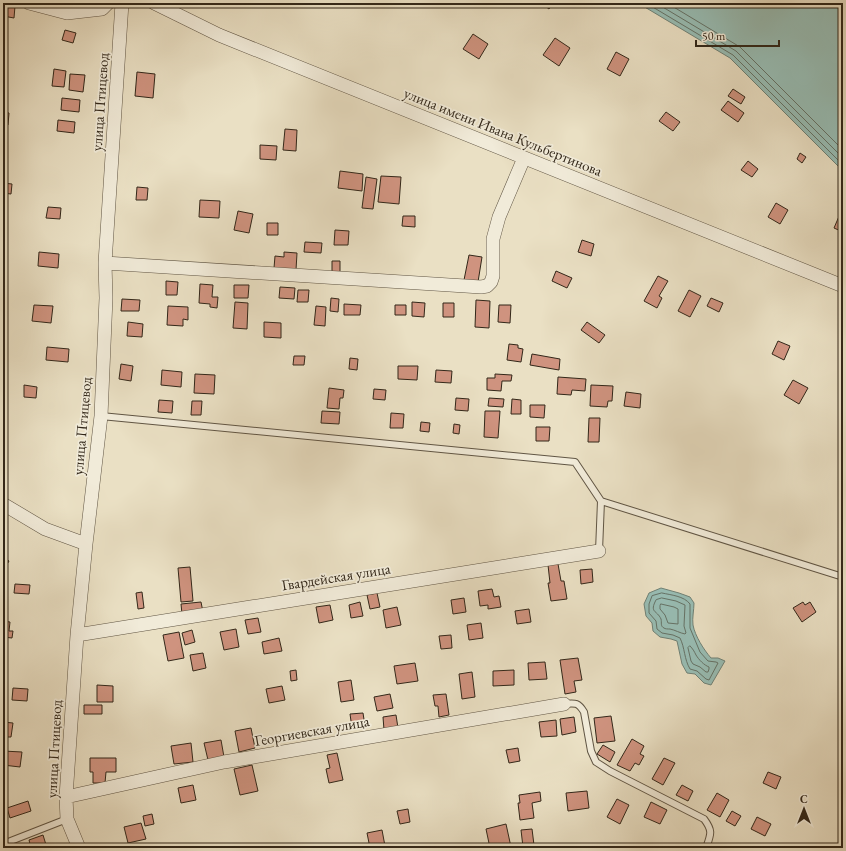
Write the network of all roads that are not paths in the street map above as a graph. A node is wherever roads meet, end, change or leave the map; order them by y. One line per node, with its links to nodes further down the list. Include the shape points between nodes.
1 (29, 3): 2 (street, via 67,12 102,9)
2 (108, 3)
3 (122, 3): 6 (street, улица Птицевод)
4 (154, 3): 5 (street, улица имени Ивана Кульбертинова, via 219,35)
5 (524, 158): 6 (street, via 499,217 493,239 493,276 487,286); 7 (street, улица имени Ивана Кульбертинова)
6 (105, 263): 8 (street, улица Птицевод)
7 (843, 286)
8 (101, 416): 9 (lane, via 575,462); 11 (street, улица Птицевод)
9 (601, 501): 12 (lane); 13 (lane)
10 (3, 504): 11 (street, via 45,529)
11 (86, 544): 14 (street, улица Птицевод)
12 (600, 551): 14 (street, Гвардейская улица)
13 (843, 577)
14 (77, 635): 16 (street, улица Птицевод)
15 (564, 704): 16 (street, Георгиевская улица, via 224,762); 20 (lane, via 575,703 584,712 591,751 596,762 704,819 710,827)
16 (66, 797): 17 (street, улица Птицевод)
17 (67, 819): 18 (lane); 19 (street, улица Птицевод)
18 (3, 844)
19 (79, 848)
20 (706, 848)

